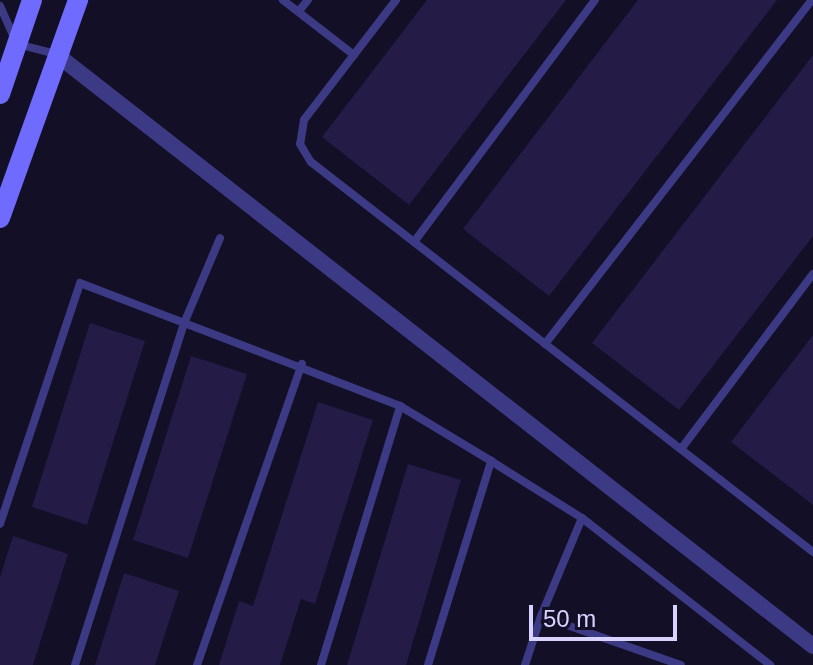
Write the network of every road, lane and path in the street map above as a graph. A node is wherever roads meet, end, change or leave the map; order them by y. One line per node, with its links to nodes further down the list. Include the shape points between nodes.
1 (32, 0): 10 (main road)
2 (78, 0): 11 (main road)
3 (283, 0): 9 (lane)
4 (308, 0): 9 (lane)
5 (396, 0): 12 (lane)
6 (595, 0): 16 (lane)
7 (812, 0): 19 (lane)
8 (0, 6): 10 (lane)
9 (299, 11): 12 (lane)
10 (17, 44): 11 (lane); 13 (main road)
11 (56, 54): 14 (main road); 28 (street)
12 (354, 55): 16 (lane, via 304,120 300,144 311,162)
13 (0, 94)
14 (0, 218)
15 (220, 238): 18 (lane)
16 (414, 242): 19 (lane)
17 (813, 274): 22 (lane)
18 (185, 321): 20 (lane); 25 (lane, via 80,283); 30 (lane)
19 (545, 344): 22 (lane)
20 (302, 364): 21 (lane); 31 (lane)
21 (400, 406): 23 (lane); 32 (lane)
22 (681, 449): 26 (lane)
23 (491, 461): 24 (lane); 33 (lane)
24 (582, 518): 27 (lane); 37 (lane)
25 (0, 524)
26 (813, 552)
27 (541, 616): 29 (lane); 34 (lane)
28 (813, 646)
29 (656, 655): 35 (lane); 36 (lane)
30 (75, 665)
31 (197, 665)
32 (321, 665)
33 (428, 665)
34 (525, 665)
35 (652, 665)
36 (681, 665)
37 (770, 665)

